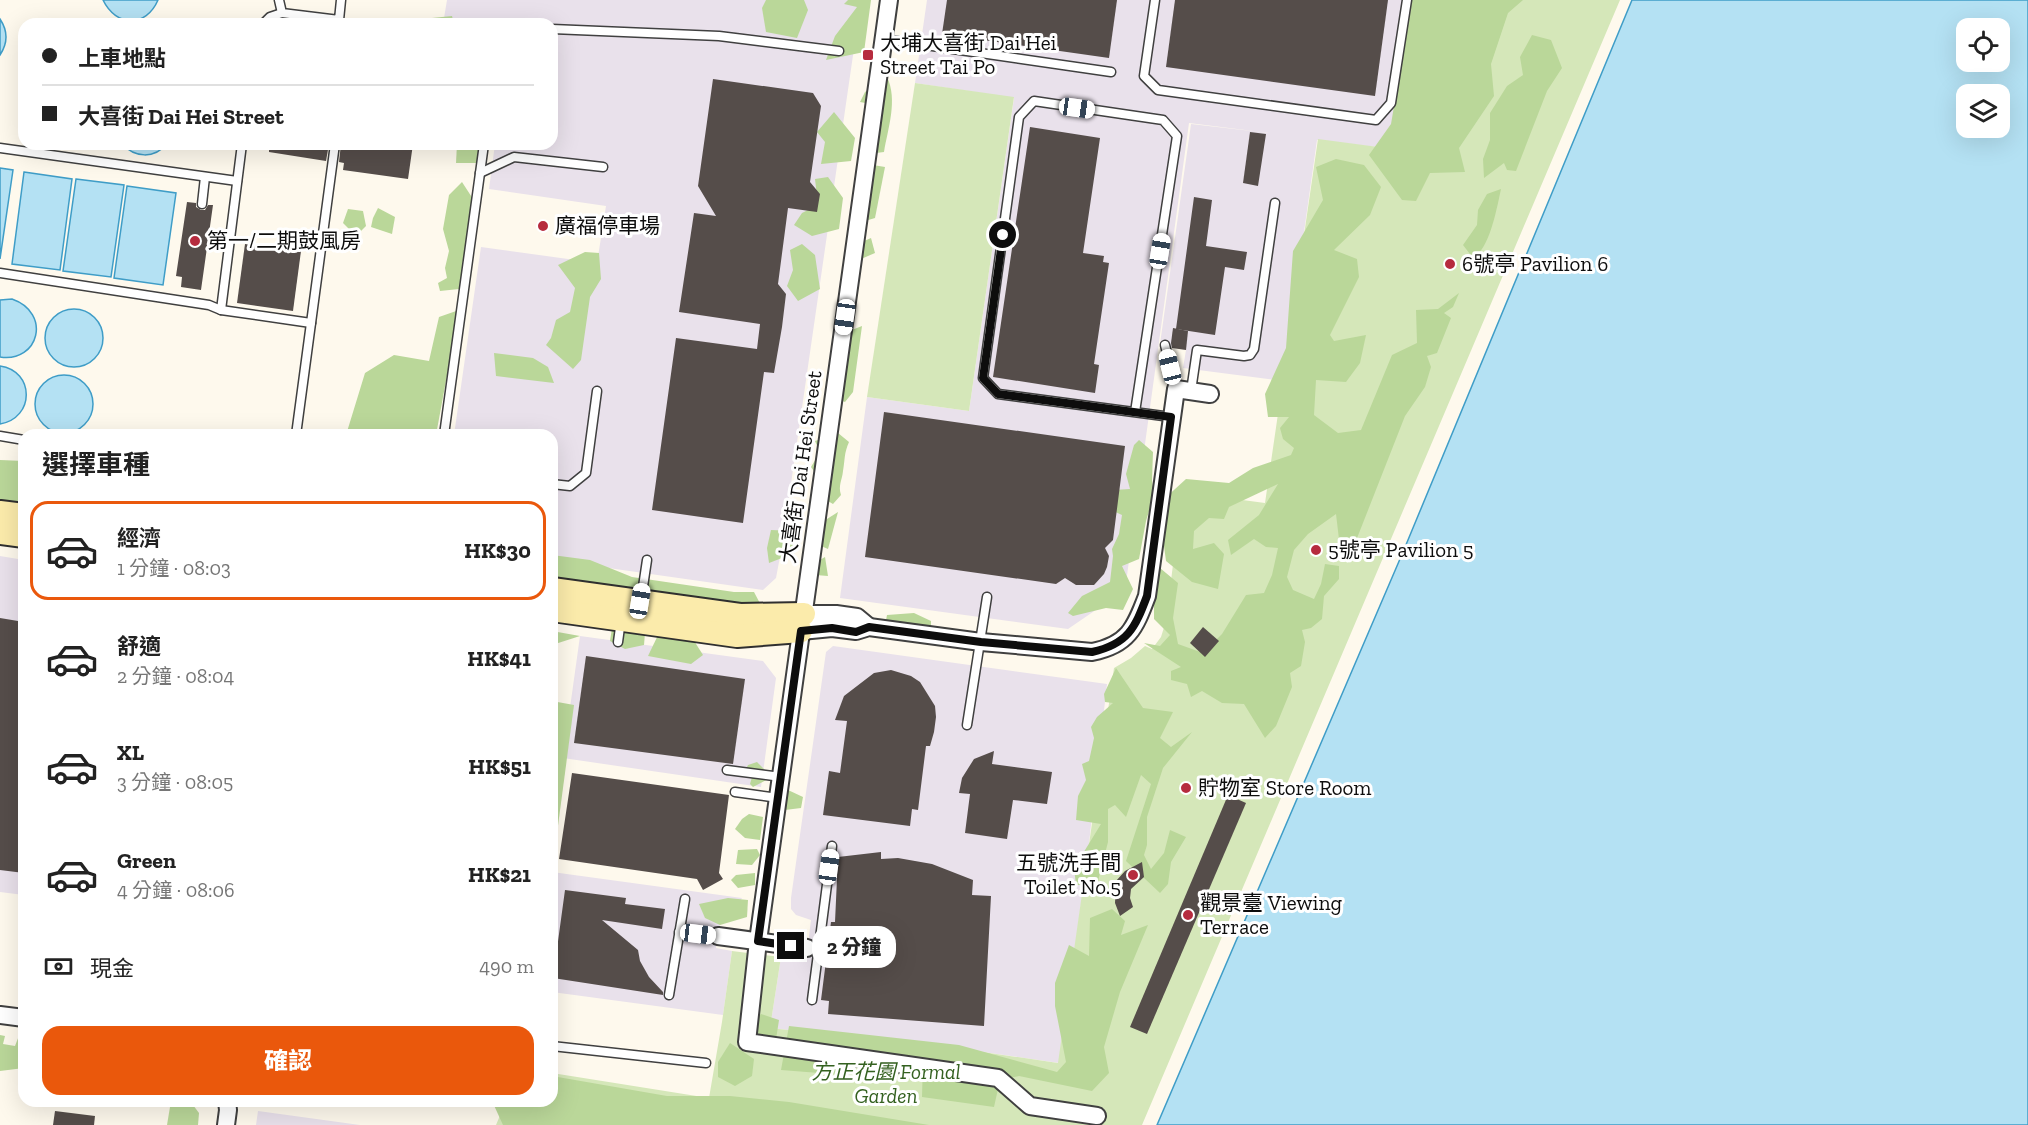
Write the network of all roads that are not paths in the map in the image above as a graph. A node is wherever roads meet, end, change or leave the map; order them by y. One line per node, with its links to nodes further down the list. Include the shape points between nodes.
1 (279, 0): 6 (lane)
2 (341, 0): 9 (lane)
3 (889, 0): 11 (street, 大喜街 Dai Hei Street)
4 (1155, 0): 5 (lane, via 1144,75 1158,90 1376,120 1391,103)
5 (1407, 0)
6 (282, 13): 7 (lane); 8 (lane)
7 (269, 18)
8 (314, 18)
9 (340, 18)
10 (558, 29): 12 (lane, via 719,36)
11 (884, 39): 13 (lane); 47 (street, 大喜街 Dai Hei Street)
12 (839, 51)
13 (1111, 72)
14 (0, 148): 20 (lane)
15 (241, 150): 21 (lane)
16 (334, 150): 26 (lane)
17 (483, 150): 19 (lane)
18 (603, 167): 19 (lane, via 514,157)
19 (480, 173): 34 (lane)
20 (205, 177): 21 (lane); 23 (lane)
21 (237, 181): 25 (lane)
22 (1275, 203): 28 (lane, via 1254,349 1247,356 1197,350)
23 (202, 204)
24 (0, 273): 25 (lane)
25 (221, 309): 26 (lane)
26 (311, 323): 33 (lane)
27 (1165, 345): 28 (lane)
28 (1183, 390): 30 (street); 32 (street)
29 (597, 391): 37 (lane, via 586,473 570,486)
30 (1210, 394)
31 (1135, 412): 31 (lane, via 998,394 983,378 1019,117 1034,101 1163,120 1177,136); 32 (lane)
32 (1171, 417): 48 (street, via 1147,596 1137,623 1110,648 1092,652)
33 (297, 429)
34 (445, 429)
35 (0, 436): 36 (lane)
36 (18, 439)
37 (558, 485)
38 (0, 512): 39 (street)
39 (18, 514)
40 (0, 533): 41 (street)
41 (18, 535)
42 (647, 560): 45 (lane)
43 (558, 590): 45 (street)
44 (987, 597): 48 (lane)
45 (640, 601): 47 (street)
46 (558, 612): 47 (street, via 619,631 737,636)
47 (802, 623): 48 (street, via 836,614 857,617 869,627); 51 (street, 大喜街 Dai Hei Street)
48 (981, 642): 49 (lane)
49 (968, 725)
50 (727, 770): 51 (lane)
51 (781, 777): 53 (street, 大喜街 Dai Hei Street)
52 (735, 792): 53 (lane)
53 (778, 798): 58 (street, 大喜街 Dai Hei Street)
54 (832, 846): 59 (lane)
55 (685, 899): 56 (lane)
56 (679, 932): 57 (lane); 60 (lane)
57 (718, 936): 58 (street)
58 (758, 941): 59 (street); 67 (street, 大喜街 Dai Hei Street, via 747,1042 998,1078 1030,1106)
59 (812, 949): 61 (lane)
60 (669, 995)
61 (812, 1000)
62 (0, 1015): 63 (street)
63 (18, 1017)
64 (558, 1047): 65 (lane)
65 (706, 1064)
66 (228, 1107): 68 (street)
67 (1097, 1116)
68 (226, 1125)

